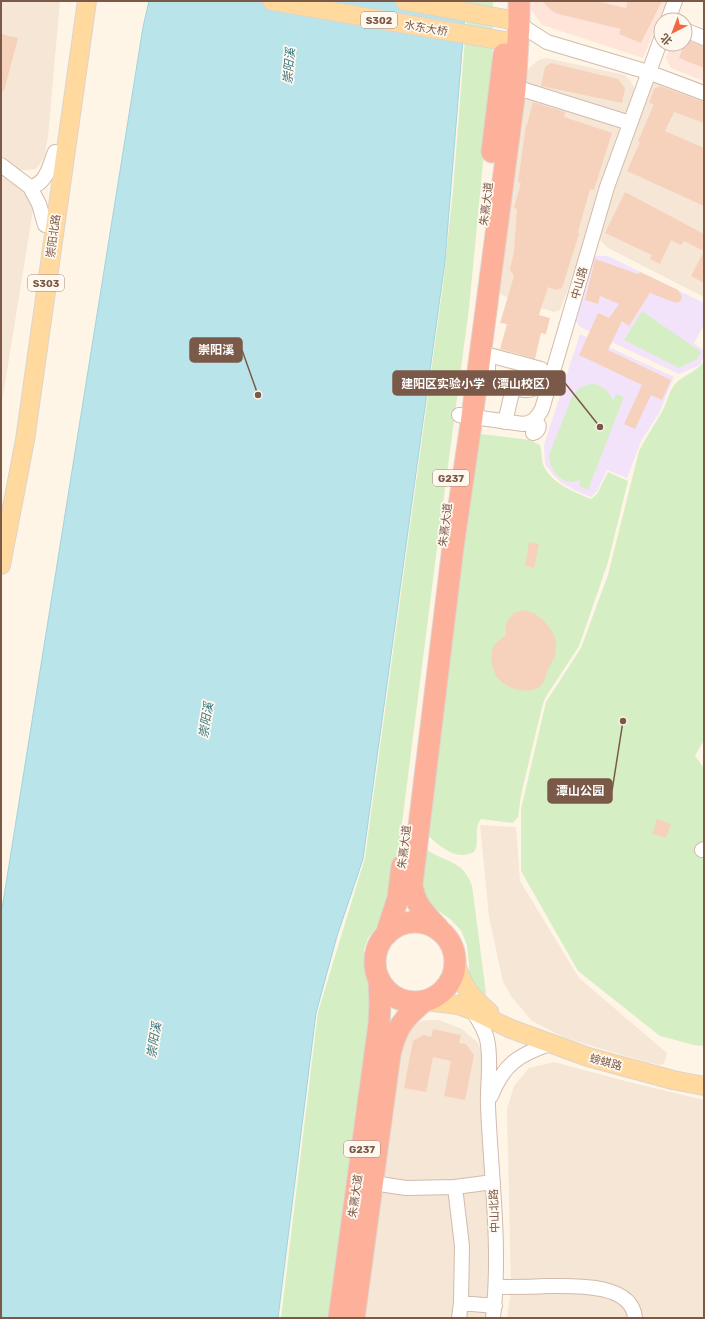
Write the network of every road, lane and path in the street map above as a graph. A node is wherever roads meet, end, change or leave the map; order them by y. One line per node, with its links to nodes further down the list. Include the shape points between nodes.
1 (74, 1): 16 (main road, 崇阳北路 / S303)
2 (87, 1): 24 (main road, 崇阳北路 / S303, via 24,440)
3 (272, 1): 8 (main road, 水东大桥 / S302, via 485,38)
4 (405, 1): 8 (main road, 水东大桥 / S302, via 486,15)
5 (519, 1): 8 (highway, G237)
6 (676, 1): 7 (street)
7 (671, 12)
8 (511, 26): 12 (street, via 547,42); 13 (highway, 朱熹大道 / G237); 21 (highway, 朱熹大道 / G237)
9 (693, 33): 10 (street)
10 (704, 38)
11 (656, 52): 12 (street, 中山路)
12 (648, 72): 14 (street); 15 (street, 中山路)
13 (515, 87): 15 (street); 21 (highway, 朱熹大道 / G237)
14 (704, 93)
15 (630, 123): 22 (street, 中山路, via 607,187 542,409 531,428 523,424)
16 (55, 152): 18 (street, via 41,183); 19 (main road, 崇阳北路 / S303)
17 (1, 165): 18 (street)
18 (30, 187): 19 (street, via 39,204)
19 (45, 226): 23 (main road, 崇阳北路 / S303, via 14,440)
20 (513, 388): 22 (street)
21 (465, 416): 22 (street, 中山路); 25 (highway, 朱熹大道 / G237, via 453,547 412,884 417,903); 26 (highway, 朱熹大道 / G237, via 398,898)
22 (505, 422)
23 (1, 509)
24 (1, 564)
25 (439, 930): 26 (highway, G237, via 429,924 406,923 395,927); 27 (highway, G237, via 452,945)
26 (386, 935): 28 (highway, G237, via 379,944 375,956 375,968)
27 (456, 964): 29 (highway, G237, via 450,983 440,994); 31 (main road, via 461,981 471,997)
28 (379, 979): 29 (highway, G237, via 386,990 397,998 410,1002); 42 (highway, 朱熹大道 / G237, via 379,1024)
29 (425, 1001): 30 (main road, via 458,1005); 37 (highway, 朱熹大道 / G237, via 410,1014 394,1038)
30 (472, 1010): 31 (main road); 35 (street, 中山北路, via 487,1040)
31 (512, 1026): 32 (main road, 螃蜞路); 33 (main road, via 599,1055)
32 (550, 1044): 34 (main road, 螃蜞路, via 595,1059); 35 (street, via 527,1052 507,1068 497,1082)
33 (704, 1080)
34 (704, 1086)
35 (488, 1104): 36 (street, 中山北路)
36 (493, 1182): 38 (street); 39 (street, 中山北路)
37 (372, 1183): 38 (street, via 406,1188); 43 (highway, 朱熹大道 / G237)
38 (455, 1187): 40 (street, via 462,1246)
39 (497, 1287): 41 (street, 中山北路); 45 (street, via 601,1288 626,1300 632,1307)
40 (461, 1303): 41 (street); 44 (street)
41 (494, 1312)
42 (339, 1318)
43 (354, 1318)
44 (459, 1318)
45 (635, 1318)

